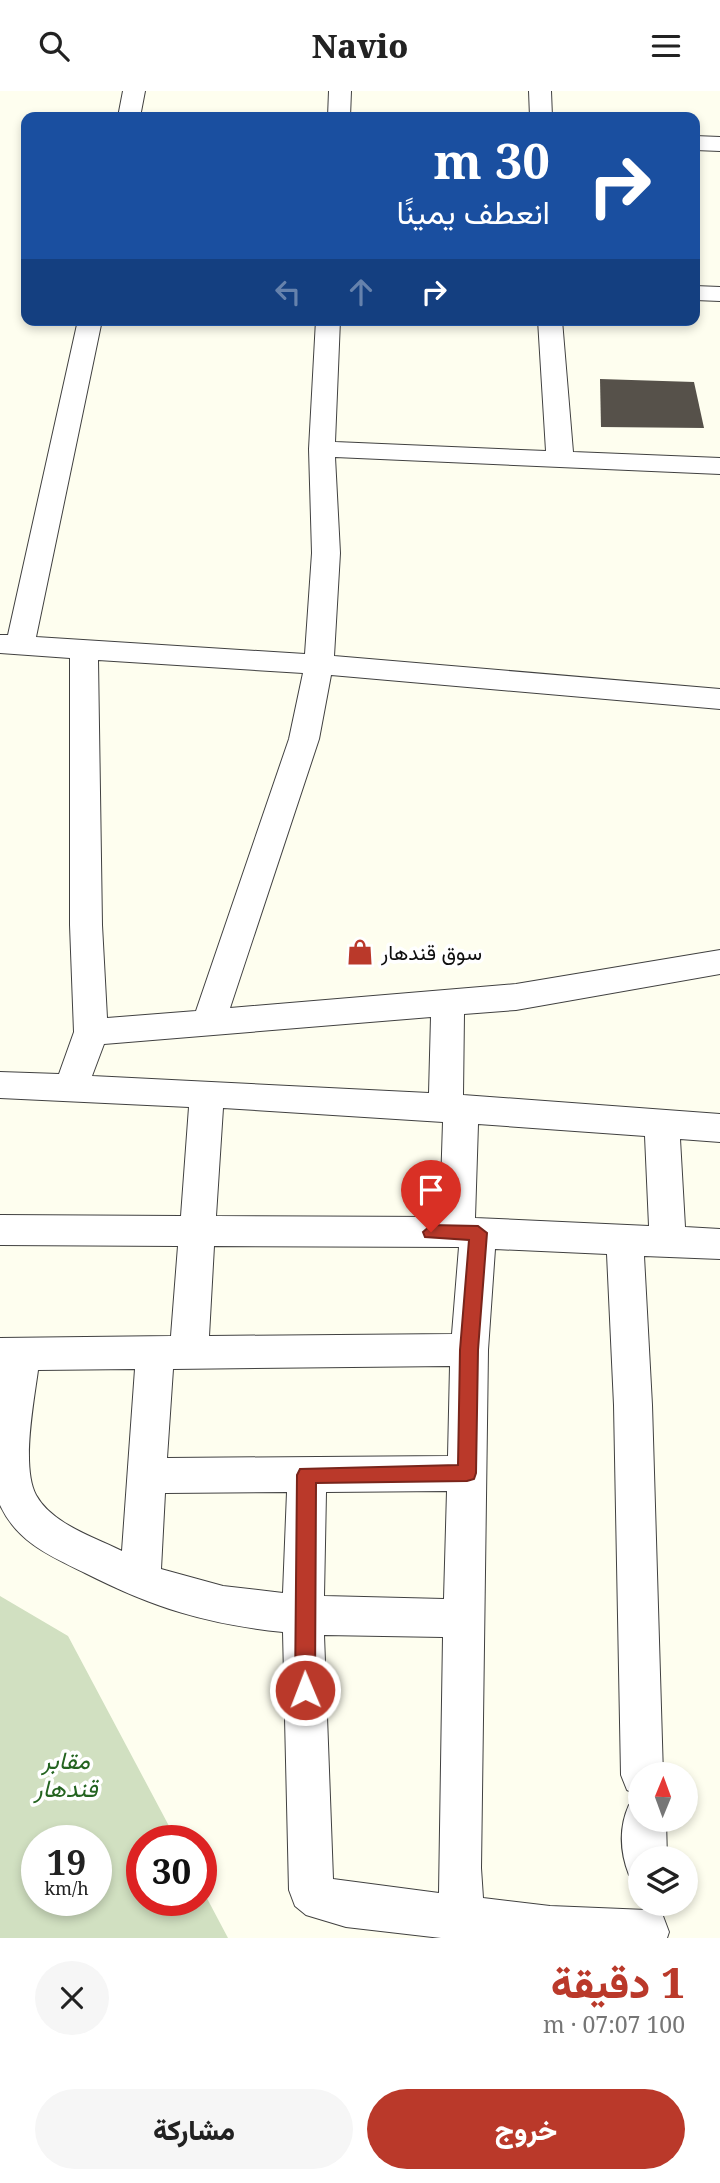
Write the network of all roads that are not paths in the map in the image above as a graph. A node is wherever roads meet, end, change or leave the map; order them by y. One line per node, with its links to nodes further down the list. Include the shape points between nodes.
1 (134, 91): 4 (street)
2 (340, 91): 5 (street)
3 (540, 91): 6 (street)
4 (130, 112)
5 (339, 112)
6 (541, 112)
7 (700, 143): 8 (street)
8 (720, 144)
9 (700, 293): 10 (street)
10 (720, 294)
11 (89, 326): 17 (street)
12 (328, 326): 14 (street)
13 (550, 326): 15 (street)
14 (322, 449): 15 (street); 19 (street, via 326,553)
15 (560, 458): 16 (street)
16 (720, 466)
17 (10, 645): 18 (street)
18 (84, 649): 19 (street); 24 (street)
19 (319, 664): 20 (street); 23 (street, via 304,740)
20 (720, 699)
21 (720, 962): 22 (street, via 541,993)
22 (448, 1001): 23 (street); 28 (street)
23 (209, 1022): 24 (street)
24 (91, 1032): 26 (street)
25 (0, 1085): 26 (street)
26 (71, 1088): 27 (street)
27 (207, 1094): 28 (street); 32 (street)
28 (453, 1108): 29 (street); 33 (street)
29 (662, 1124): 30 (street); 35 (street)
30 (720, 1128)
31 (0, 1230): 32 (street)
32 (196, 1230): 33 (street); 38 (street)
33 (468, 1233): 34 (street); 37 (street)
34 (625, 1241): 35 (street); 47 (street)
35 (668, 1243): 36 (street)
36 (720, 1244)
37 (469, 1350): 38 (street); 41 (street)
38 (172, 1352): 39 (street); 43 (street)
39 (11, 1354): 40 (street)
40 (6, 1419): 44 (street, via 13,1485 28,1517 66,1544)
41 (467, 1473): 42 (street); 46 (street)
42 (307, 1475): 43 (street); 45 (street)
43 (148, 1476): 44 (street)
44 (140, 1580): 45 (street, via 190,1598)
45 (303, 1612): 46 (street); 49 (street, via 311,1890 323,1899 346,1905)
46 (464, 1618): 49 (street)
47 (642, 1762)
48 (647, 1925): 49 (street)
49 (462, 1928)

